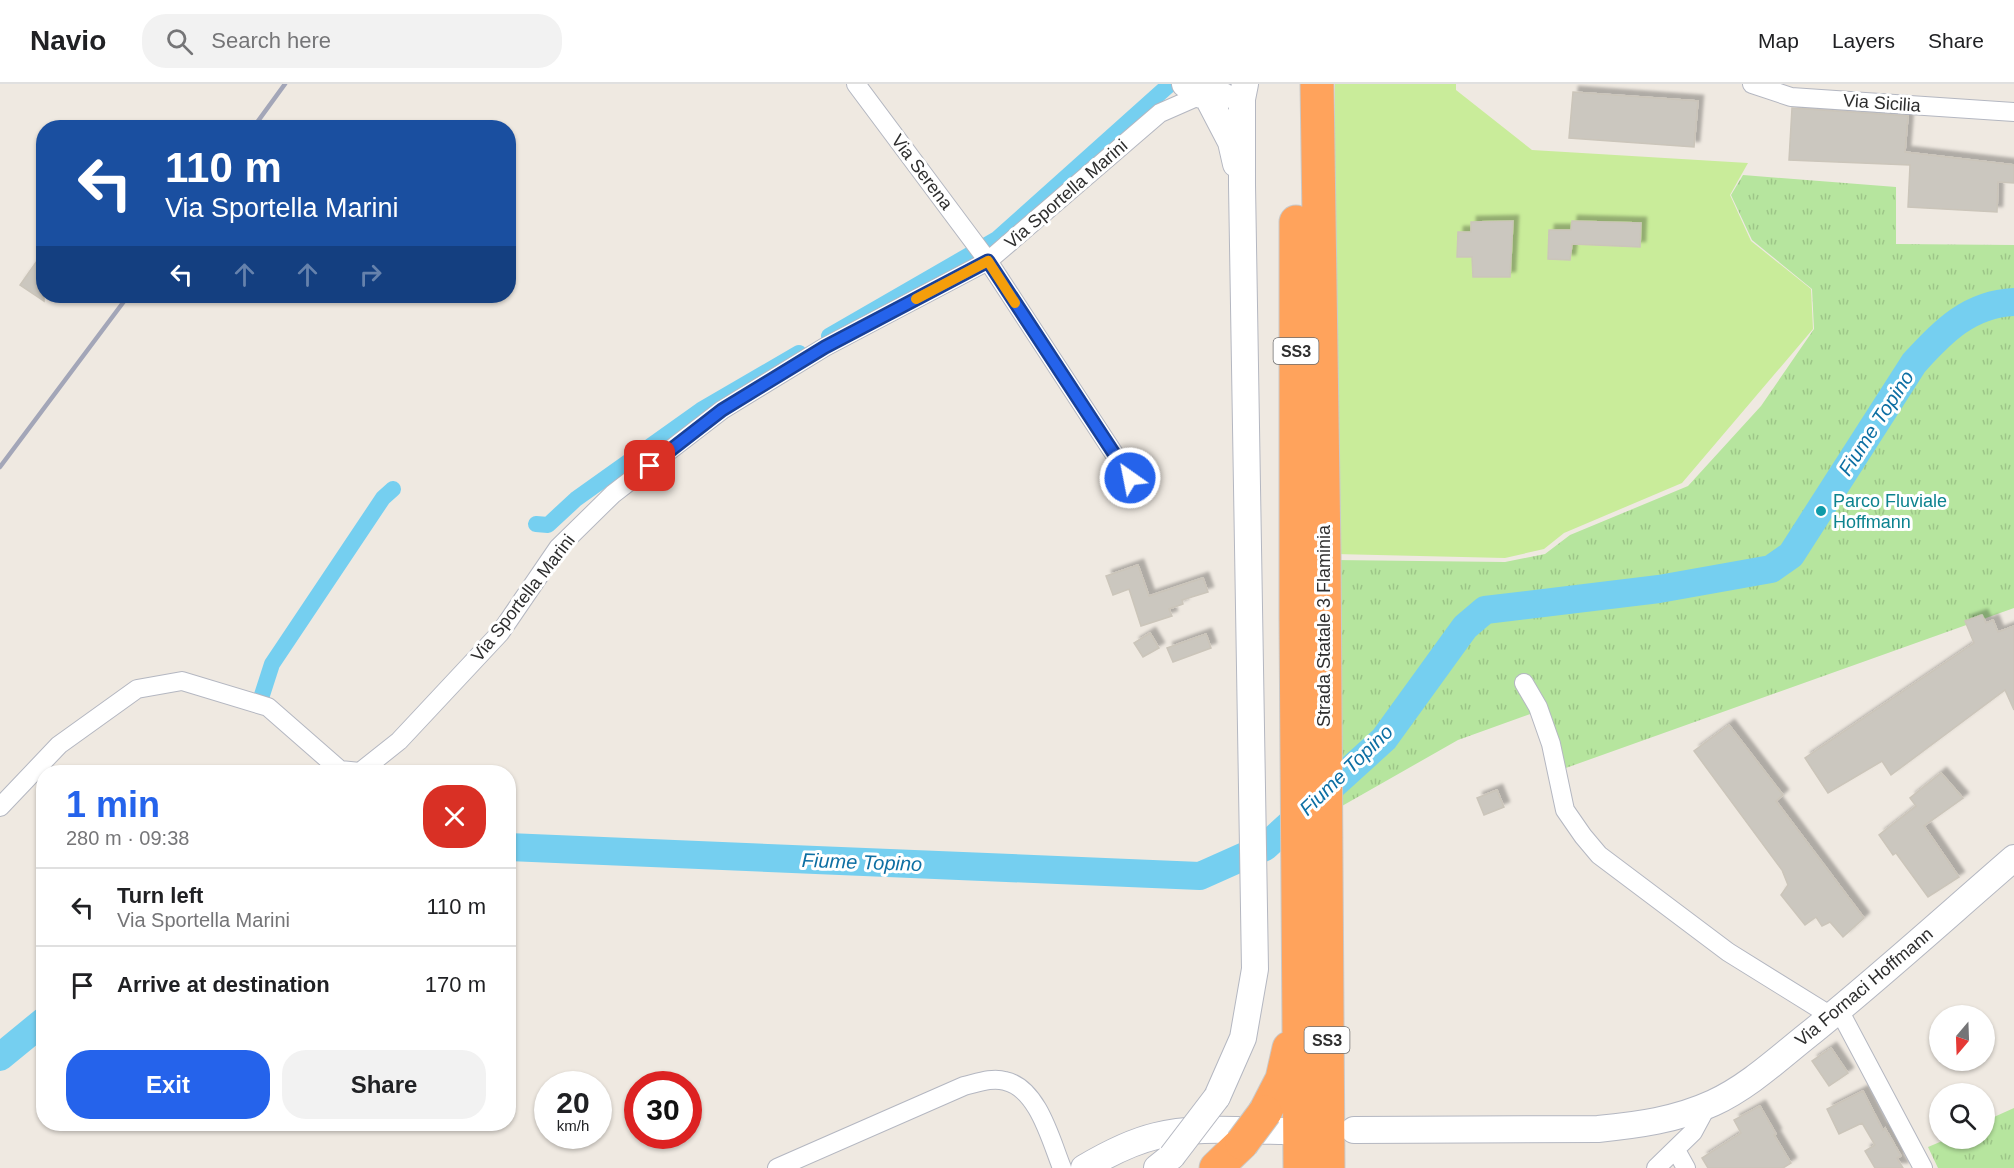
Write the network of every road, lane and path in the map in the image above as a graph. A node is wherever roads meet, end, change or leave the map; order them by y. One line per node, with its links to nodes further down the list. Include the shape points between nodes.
1 (856, 84): 11 (street, Via Serena)
2 (1176, 84): 9 (street)
3 (1243, 84): 7 (main road, Via Sportella Marini, via 1219,97); 10 (main road)
4 (1297, 84): 20 (highway, Strada Statale 3 Flaminia / SS3, via 1296,617)
5 (1317, 84): 20 (highway, Strada Statale 3 Flaminia / SS3, via 1324,553)
6 (1752, 84): 8 (street, Via Sicilia, via 1791,97)
7 (1198, 92): 9 (street, Via Sportella Marini); 10 (main road, via 1231,142)
8 (2014, 112)
9 (1160, 113): 11 (street, Via Sportella Marini)
10 (1242, 185): 26 (main road, bridge, via 1255,969 1244,1038 1217,1097)
11 (988, 260): 12 (street, Via Serena); 16 (street, Via Sportella Marini, via 825,347 722,410 613,494 558,548 500,633 399,741)
12 (1130, 478)
13 (1524, 683): 21 (street, via 1538,707 1551,744 1565,810 1599,855 1728,952)
14 (40, 765): 15 (street, Via Sportella Marini, via 59,745 137,689 182,681 268,707)
15 (334, 765)
16 (369, 765)
17 (36, 769): 18 (street, Via Sportella Marini)
18 (0, 807)
19 (2014, 858): 21 (main road, Via Fornaci Hoffmann)
20 (1312, 923): 23 (highway, via 1290,976 1291,1032); 31 (highway, Strada Statale 3 Flaminia / SS3); 32 (highway, Strada Statale 3 Flaminia / SS3); 33 (highway, via 1333,972)
21 (1835, 1013): 22 (main road, Via Fornaci Hoffmann, via 1737,1090); 36 (street)
22 (1707, 1106): 24 (main road, Via Fornaci Hoffmann, via 1654,1122 1598,1129); 25 (street, via 1693,1132)
23 (1275, 1121): 29 (main road, via 1155,1136); 30 (highway, bridge, via 1242,1143)
24 (1354, 1130)
25 (1676, 1150): 34 (street); 35 (street)
26 (1165, 1162)
27 (777, 1168): 28 (street, via 964,1086 988,1080 1004,1080 1024,1091 1037,1107)
28 (1062, 1168)
29 (1084, 1168)
30 (1216, 1168)
31 (1300, 1168)
32 (1328, 1168)
33 (1338, 1168)
34 (1656, 1168)
35 (1686, 1168)
36 (1923, 1168)

